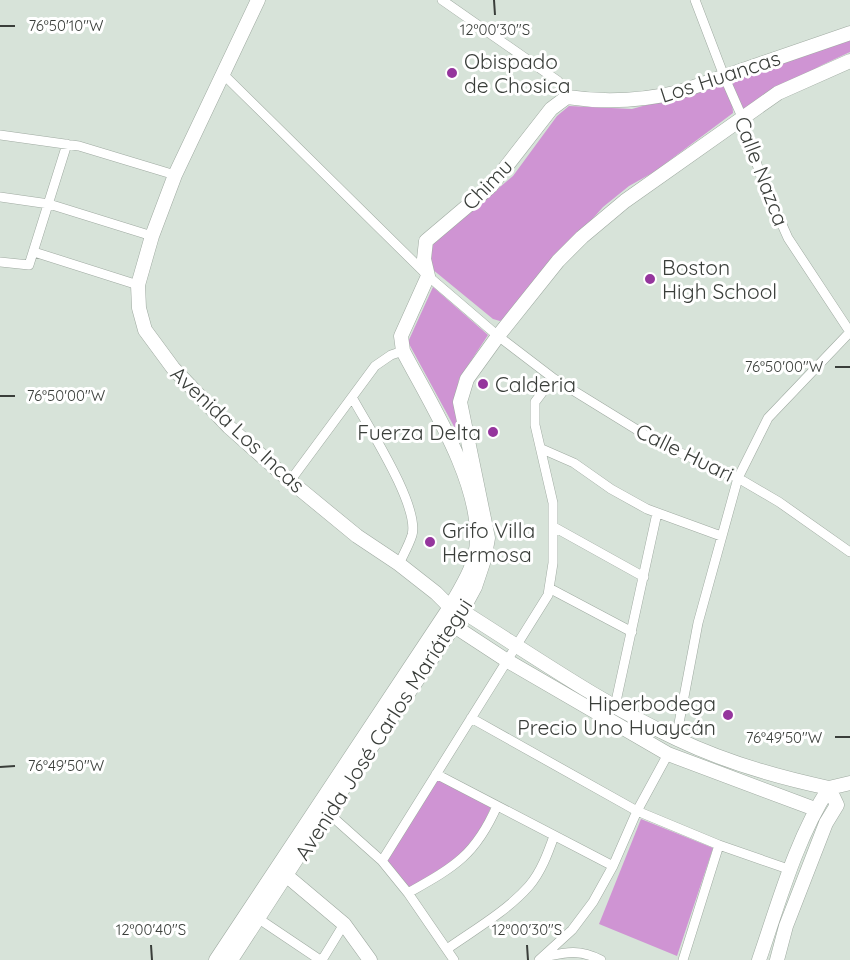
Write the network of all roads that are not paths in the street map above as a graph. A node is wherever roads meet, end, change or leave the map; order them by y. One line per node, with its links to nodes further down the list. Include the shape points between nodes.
1 (258, 0): 6 (main road, Avenida Los Incas)
2 (442, 0): 8 (street, via 558,81)
3 (695, 0): 7 (street, Calle Nazca)
4 (850, 33): 7 (main road, Los Huancas)
5 (850, 61): 9 (main road, Avenida José Carlos Mariátegui, via 778,93)
6 (223, 74): 12 (main road, Avenida Los Incas); 18 (street, Calle Huari)
7 (724, 76): 8 (main road, Los Huancas, via 651,98 593,101); 9 (street, Calle Nazca)
8 (567, 97): 18 (main road, Chimu, via 551,109 491,186 426,241 424,259)
9 (742, 117): 20 (street, Calle Nazca, via 761,177 788,238); 21 (main road, Avenida José Carlos Mariátegui, via 582,237)
10 (0, 135): 11 (street)
11 (67, 144): 12 (street); 14 (street)
12 (175, 175): 15 (main road, Avenida Los Incas)
13 (0, 197): 14 (street)
14 (49, 204): 15 (street); 16 (street)
15 (152, 236): 19 (main road, Avenida Los Incas)
16 (34, 252): 17 (street, via 29,264); 19 (street)
17 (0, 262)
18 (428, 276): 21 (street, Calle Huari); 22 (main road, via 401,336)
19 (138, 285): 27 (main road, Avenida Los Incas, via 145,330 172,368 229,427)
20 (850, 332): 26 (street, via 768,418)
21 (498, 336): 23 (street, Calle Huari); 35 (main road, Avenida José Carlos Mariátegui, via 461,395 464,428 488,538 475,587)
22 (403, 351): 24 (street, via 375,366); 35 (main road, Avenida José Carlos Mariátegui, via 450,443 474,509 474,558)
23 (553, 378): 25 (street, via 535,402 535,425); 26 (street, Calle Huari, via 660,444)
24 (352, 397): 27 (street); 32 (street, via 409,505 412,534)
25 (542, 448): 28 (street); 29 (street)
26 (738, 478): 30 (street); 31 (street, Calle Huari)
27 (290, 481): 32 (main road, Avenida Los Incas, via 357,536)
28 (657, 513): 30 (street); 33 (street)
29 (554, 527): 33 (street); 34 (street)
30 (721, 536): 42 (street, via 698,623)
31 (850, 552)
32 (399, 564): 35 (main road, Avenida Los Incas)
33 (644, 577): 37 (street)
34 (549, 588): 37 (street); 38 (street)
35 (456, 609): 36 (main road, Avenida José Carlos Mariátegui); 38 (main road, Avenida Los Incas); 57 (main road, Avenida José Carlos Mariátegui)
36 (454, 626): 39 (main road); 51 (main road, Avenida José Carlos Mariátegui)
37 (632, 632): 40 (street)
38 (516, 645): 39 (street); 40 (main road, Avenida Los Incas)
39 (506, 660): 41 (street); 43 (main road)
40 (615, 706): 42 (main road, Avenida Los Incas)
41 (471, 718): 44 (street); 50 (street)
42 (676, 739): 46 (main road, Avenida Los Incas, via 781,776)
43 (668, 754): 49 (main road); 50 (street)
44 (436, 774): 48 (street); 54 (street)
45 (850, 783): 46 (main road)
46 (829, 788): 47 (main road); 49 (main road)
47 (844, 803): 49 (main road); 60 (main road, via 826,824)
48 (497, 806): 52 (street); 58 (street, via 477,845 440,875)
49 (815, 809): 56 (main road)
50 (637, 811): 53 (street); 55 (street)
51 (327, 812): 54 (street); 57 (main road, Avenida José Carlos Mariátegui)
52 (554, 836): 55 (street); 62 (street, via 547,856 525,890)
53 (719, 845): 56 (street); 70 (street)
54 (382, 861): 58 (street)
55 (614, 866): 63 (street, via 572,930)
56 (791, 870): 60 (main road)
57 (282, 872): 59 (main road, Avenida José Carlos Mariátegui); 61 (main road); 64 (main road, Avenida José Carlos Mariátegui)
58 (408, 893): 62 (street)
59 (259, 919): 65 (main road, Avenida José Carlos Mariátegui); 66 (street)
60 (780, 923): 71 (main road); 72 (main road)
61 (344, 924): 66 (street); 67 (main road)
62 (447, 949): 68 (street)
63 (541, 958): 69 (street, via 570,952 588,953)
64 (216, 960)
65 (231, 960)
66 (321, 960)
67 (370, 960)
68 (454, 960)
69 (602, 960)
70 (683, 960)
71 (759, 960)
72 (777, 960)

